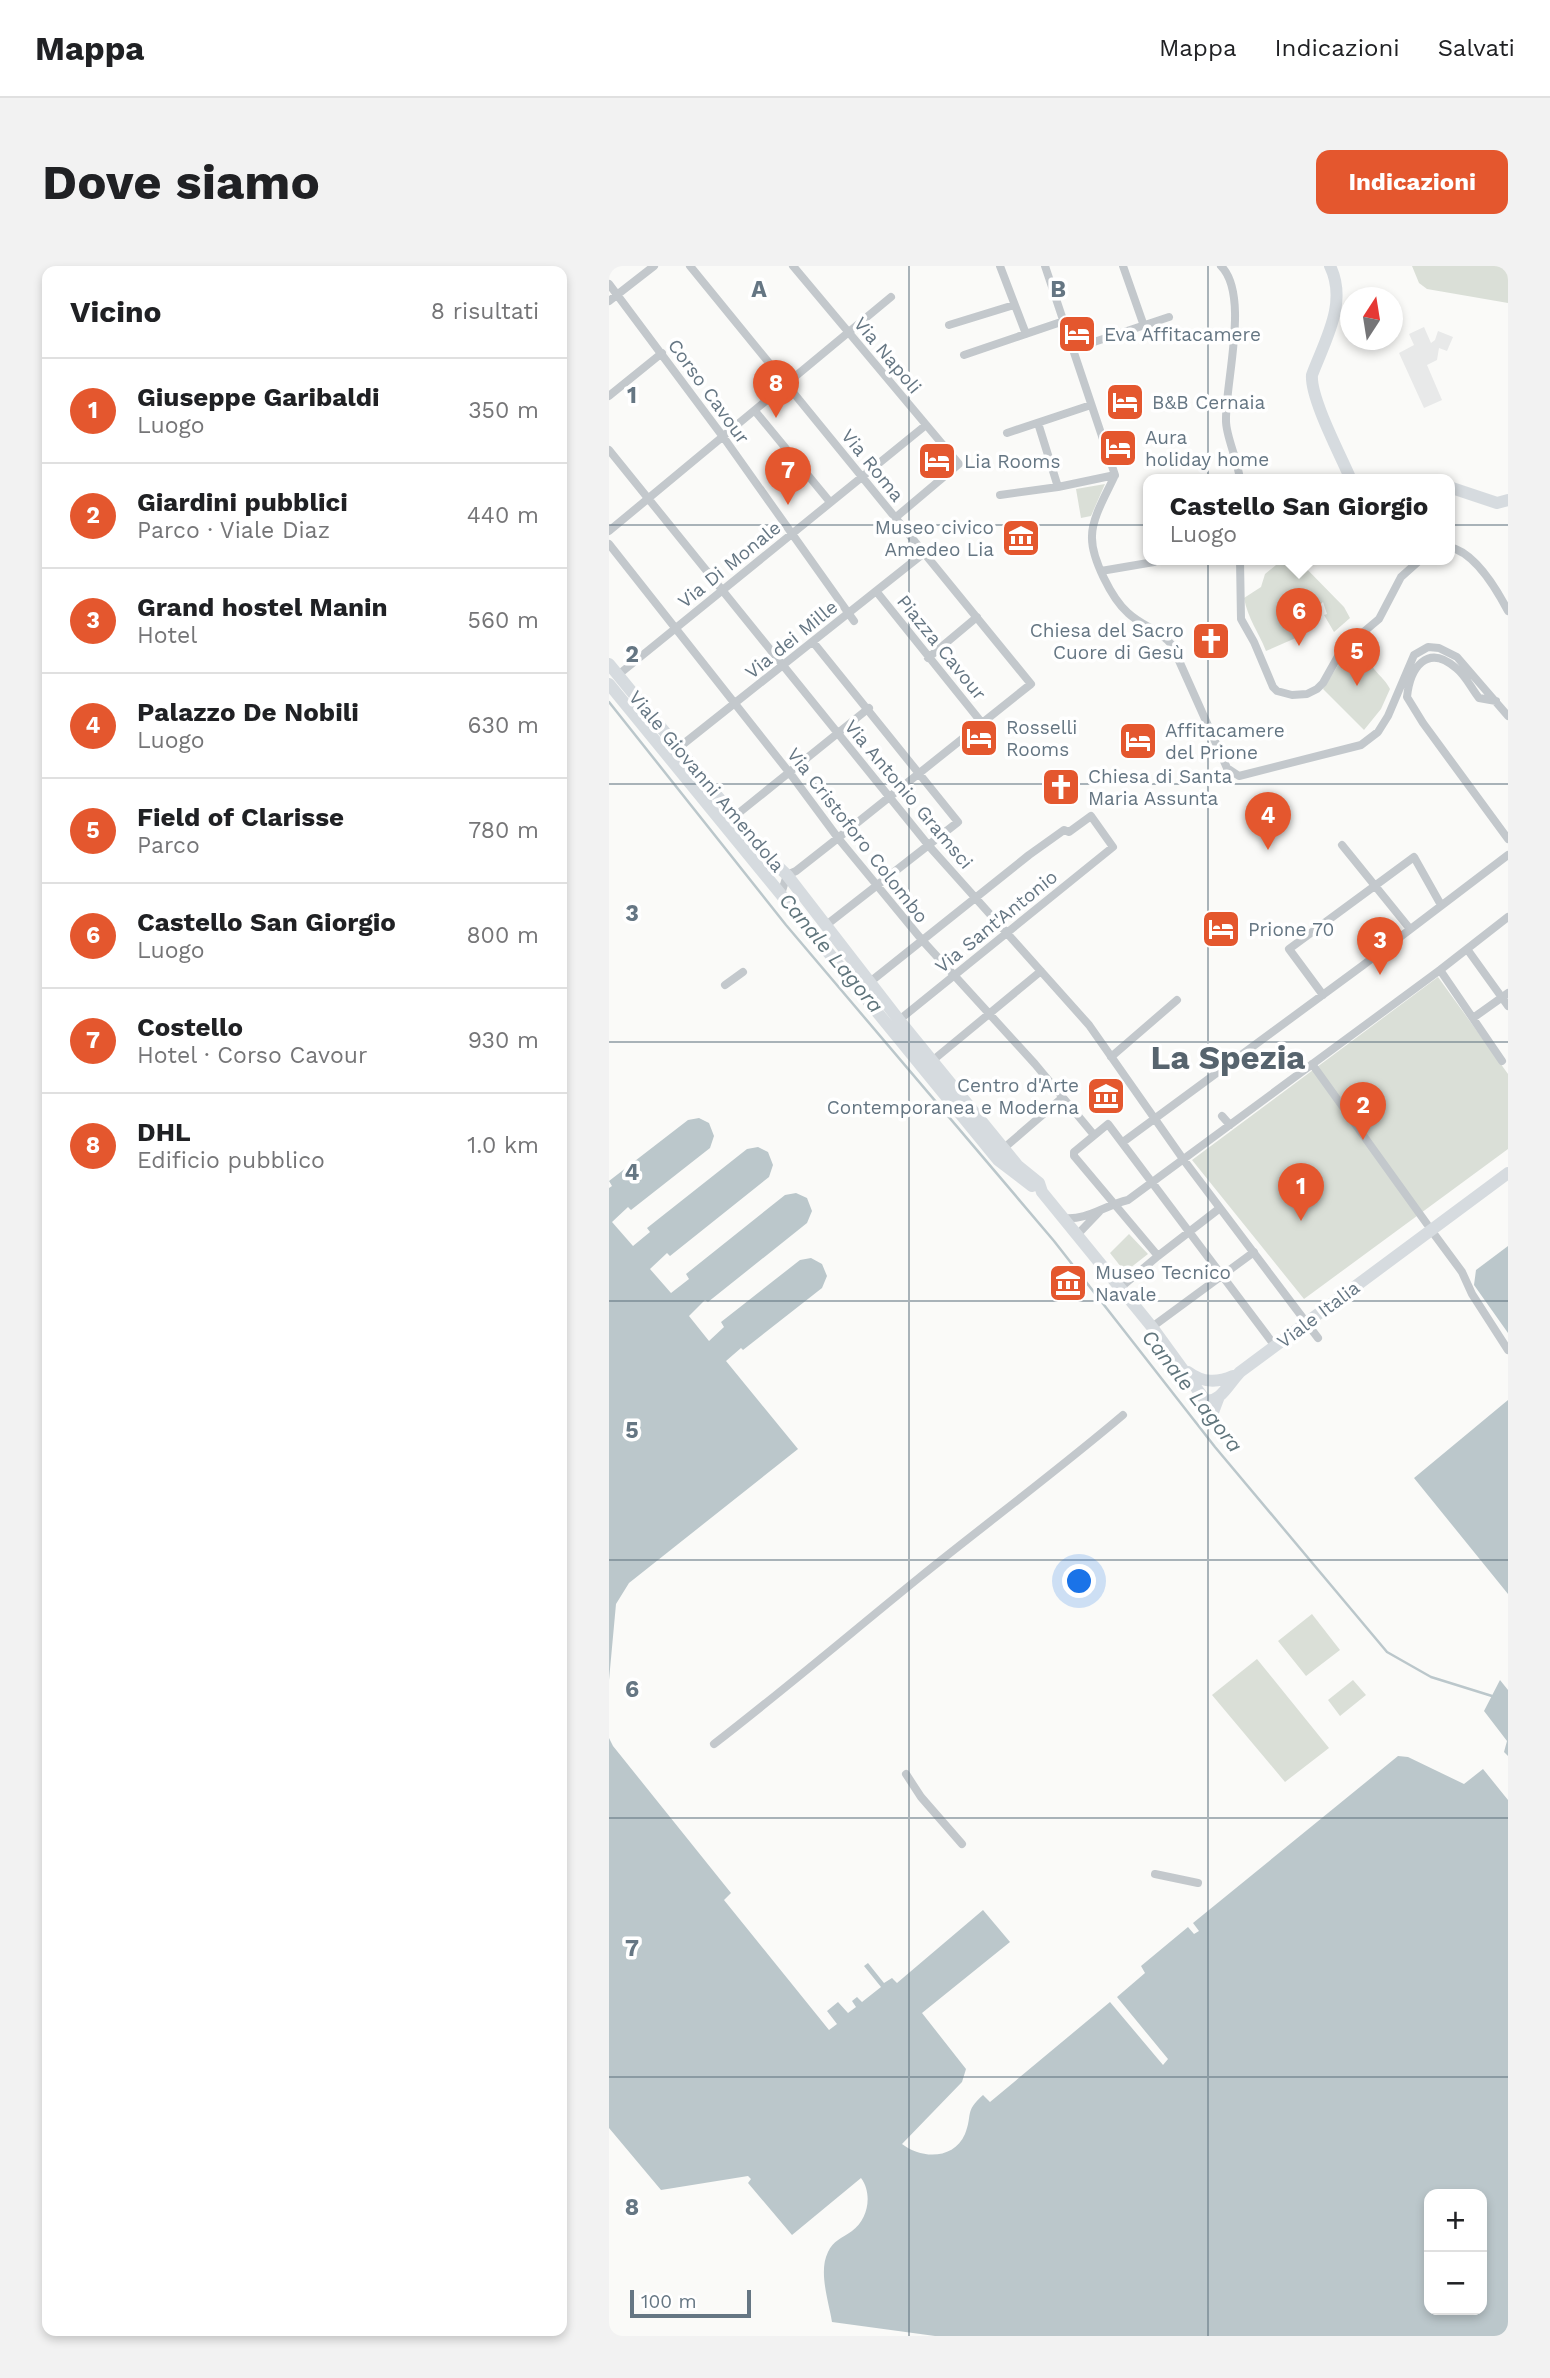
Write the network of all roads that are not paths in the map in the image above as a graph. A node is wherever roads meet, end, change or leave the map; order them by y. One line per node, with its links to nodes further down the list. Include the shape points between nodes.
1 (653, 266): 10 (street)
2 (689, 266): 23 (street, Via Roma)
3 (793, 266): 18 (street, Via Napoli)
4 (1000, 266): 13 (street)
5 (1045, 266): 15 (street)
6 (1123, 266): 17 (street)
7 (1221, 266): 32 (street, via 1231,281 1236,303 1226,424)
8 (1330, 266): 33 (main road, via 1336,282 1336,310 1311,383)
9 (609, 284): 10 (street, Corso Cavour)
10 (617, 295): 12 (street); 21 (street, Corso Cavour)
11 (891, 297): 18 (street)
12 (609, 302)
13 (1014, 304): 16 (street); 19 (street)
14 (1169, 317): 17 (street)
15 (1064, 321): 19 (street); 20 (street)
16 (949, 325)
17 (1144, 326): 20 (street)
18 (848, 333): 23 (street); 28 (street, Via Napoli)
19 (1026, 334): 22 (street)
20 (1073, 349): 25 (street)
21 (661, 353): 24 (street); 30 (street, Corso Cavour)
22 (964, 355)
23 (787, 385): 26 (street); 35 (street, Via Roma)
24 (609, 396)
25 (1091, 405): 27 (street); 34 (street)
26 (755, 411): 30 (street); 41 (street)
27 (1038, 422): 29 (street); 36 (street)
28 (926, 425): 35 (street, Via Di Monale); 42 (street, Via Napoli, via 959,464)
29 (1007, 433)
30 (724, 438): 39 (street); 44 (street, Corso Cavour)
31 (609, 450): 39 (street, Via Antonio Gramsci)
32 (1239, 474)
33 (1348, 474)
34 (1115, 475): 36 (street); 51 (street, via 1091,536)
35 (862, 477): 41 (street, Via Di Monale); 42 (street, Via Roma)
36 (1058, 487): 38 (street)
37 (1455, 489): 40 (main road, via 1491,502)
38 (1000, 495)
39 (649, 499): 43 (street); 52 (street, Via Antonio Gramsci)
40 (1508, 500)
41 (830, 502): 44 (street, Via Di Monale)
42 (895, 517): 47 (street, Via Roma)
43 (609, 531)
44 (792, 533): 52 (street, Via Di Monale); 55 (street, Corso Cavour)
45 (609, 544): 57 (street, Via Cristoforo Colombo)
46 (1455, 548): 54 (street, via 1487,576)
47 (925, 553): 53 (street, Via dei Mille); 56 (street, Via Roma)
48 (1143, 564): 51 (street)
49 (1240, 565): 50 (street, via 1241,619 1273,687 1284,694 1300,695 1317,689 1341,651 1379,619 1401,577)
50 (1414, 565)
51 (1101, 571): 63 (street, via 1121,606 1172,645 1227,768 1239,776 1361,745 1378,732 1388,716 1414,655 1428,647 1457,657)
52 (723, 589): 57 (street, Via Di Monale); 61 (street, Via Antonio Gramsci)
53 (876, 591): 55 (street, Via dei Mille); 59 (street, Piazza Cavour)
54 (1508, 611)
55 (851, 617): 58 (street, Via dei Mille)
56 (977, 617): 59 (street); 67 (street, Via Roma, via 1031,684)
57 (674, 629): 62 (street, Via Di Monale); 64 (street, Via Cristoforo Colombo)
58 (813, 642): 61 (street, Via dei Mille); 65 (street)
59 (929, 658): 67 (street, Piazza Cavour)
60 (609, 664): 62 (main road, Viale Giovanni Amendola)
61 (784, 665): 64 (street, Via dei Mille); 68 (street, Via Antonio Gramsci)
62 (613, 679): 69 (main road, Viale Giovanni Amendola); 82 (main road, Viale Giovanni Amendola)
63 (1496, 701): 66 (street); 75 (street, via 1479,698 1454,666 1434,657 1417,664 1407,696)
64 (734, 704): 69 (street, Via dei Mille); 70 (street, Via Cristoforo Colombo)
65 (869, 708): 68 (street); 71 (street)
66 (1508, 716)
67 (982, 723): 71 (street)
68 (838, 733): 70 (street); 72 (street, Via Antonio Gramsci)
69 (677, 749): 73 (main road, Viale Giovanni Amendola)
70 (789, 772): 73 (street); 74 (street, Via Cristoforo Colombo)
71 (920, 774): 72 (street); 77 (street, via 958,822)
72 (890, 796): 74 (street); 77 (street, Via Antonio Gramsci)
73 (735, 816): 79 (main road, Viale Giovanni Amendola)
74 (838, 838): 79 (street); 81 (street, Via Cristoforo Colombo)
75 (1508, 839)
76 (1342, 845): 80 (street)
77 (929, 846): 81 (street); 83 (street, Via Antonio Gramsci)
78 (1508, 855): 84 (street)
79 (787, 875): 82 (street); 86 (main road, Viale Giovanni Amendola)
80 (1375, 885): 84 (street, via 1413,858); 87 (street); 97 (street, via 1289,948)
81 (878, 887): 86 (street); 89 (street, Via Cristoforo Colombo)
82 (781, 894): 118 (main road, Viale Giovanni Amendola, via 998,1160)
83 (975, 898): 88 (street, Via Antonio Gramsci); 88 (street, Via Sant'Antonio, via 1064,830 1069,832 1091,816 1113,847); 89 (street)
84 (1441, 905): 87 (street)
85 (1508, 917): 90 (street)
86 (825, 926): 95 (main road, Viale Giovanni Amendola)
87 (1410, 929): 97 (street)
88 (1007, 933): 92 (street, Via Antonio Gramsci); 94 (street, Via Sant'Antonio)
89 (922, 940): 94 (street, Via Cristoforo Colombo); 95 (street)
90 (1467, 949): 91 (street); 98 (street)
91 (1440, 970): 102 (street); 107 (street)
92 (1041, 971): 101 (street); 104 (street, Via Antonio Gramsci)
93 (743, 972): 96 (street)
94 (954, 976): 101 (street, Via Cristoforo Colombo); 103 (street, Via Sant'Antonio)
95 (870, 982): 103 (main road, Viale Giovanni Amendola)
96 (725, 985)
97 (1323, 995): 110 (street)
98 (1505, 995): 100 (street); 102 (street)
99 (1177, 1000): 104 (street)
100 (1508, 1006)
101 (988, 1014): 106 (street); 108 (street, Via Cristoforo Colombo)
102 (1473, 1018): 105 (street)
103 (899, 1020): 106 (main road, Viale Giovanni Amendola)
104 (1111, 1057): 110 (street, Via Antonio Gramsci)
105 (1502, 1060)
106 (932, 1061): 114 (main road, Viale Giovanni Amendola)
107 (1312, 1064): 111 (street); 123 (street)
108 (1062, 1098): 112 (street, Via Cristoforo Colombo); 114 (street)
109 (1222, 1116): 111 (street)
110 (1154, 1119): 113 (street); 115 (street, Via Antonio Gramsci)
111 (1230, 1125): 115 (street)
112 (1094, 1135): 113 (street, via 1108,1124); 119 (street, via 1074,1156)
113 (1123, 1142): 117 (street)
114 (1004, 1148): 118 (main road, Viale Giovanni Amendola)
115 (1183, 1159): 117 (street); 120 (street, Via Antonio Gramsci)
116 (1508, 1173): 123 (main road, Viale Italia, via 1473,1198 1461,1198)
117 (1153, 1182): 119 (street, via 1128,1200); 124 (street)
118 (1042, 1192): 122 (main road, Viale Giovanni Amendola)
119 (1113, 1203): 121 (street); 127 (street)
120 (1220, 1208): 124 (street); 126 (street, Via Antonio Gramsci)
121 (1101, 1210): 122 (street, via 1075,1220); 125 (street)
122 (1063, 1217): 125 (main road, Viale Giovanni Amendola)
123 (1429, 1227): 130 (main road, Viale Italia, via 1401,1244 1397,1255); 134 (street)
124 (1190, 1232): 127 (street); 128 (street)
125 (1077, 1235): 129 (main road, Viale Giovanni Amendola)
126 (1254, 1252): 128 (street); 130 (street, Via Antonio Gramsci)
127 (1158, 1256): 129 (street)
128 (1222, 1275): 131 (street); 133 (street)
129 (1120, 1287): 131 (main road, Viale Giovanni Amendola)
130 (1307, 1322): 132 (street, Via Antonio Gramsci); 133 (main road, Viale Italia)
131 (1152, 1327): 135 (main road, Viale Giovanni Amendola, via 1183,1367)
132 (1318, 1338)
133 (1275, 1346): 135 (main road, Viale Italia)
134 (1508, 1350)
135 (1212, 1391)
136 (1123, 1415): 137 (street)
137 (714, 1744)
138 (906, 1774): 139 (street)
139 (962, 1844)
140 (1155, 1874): 141 (street)
141 (1198, 1883)

